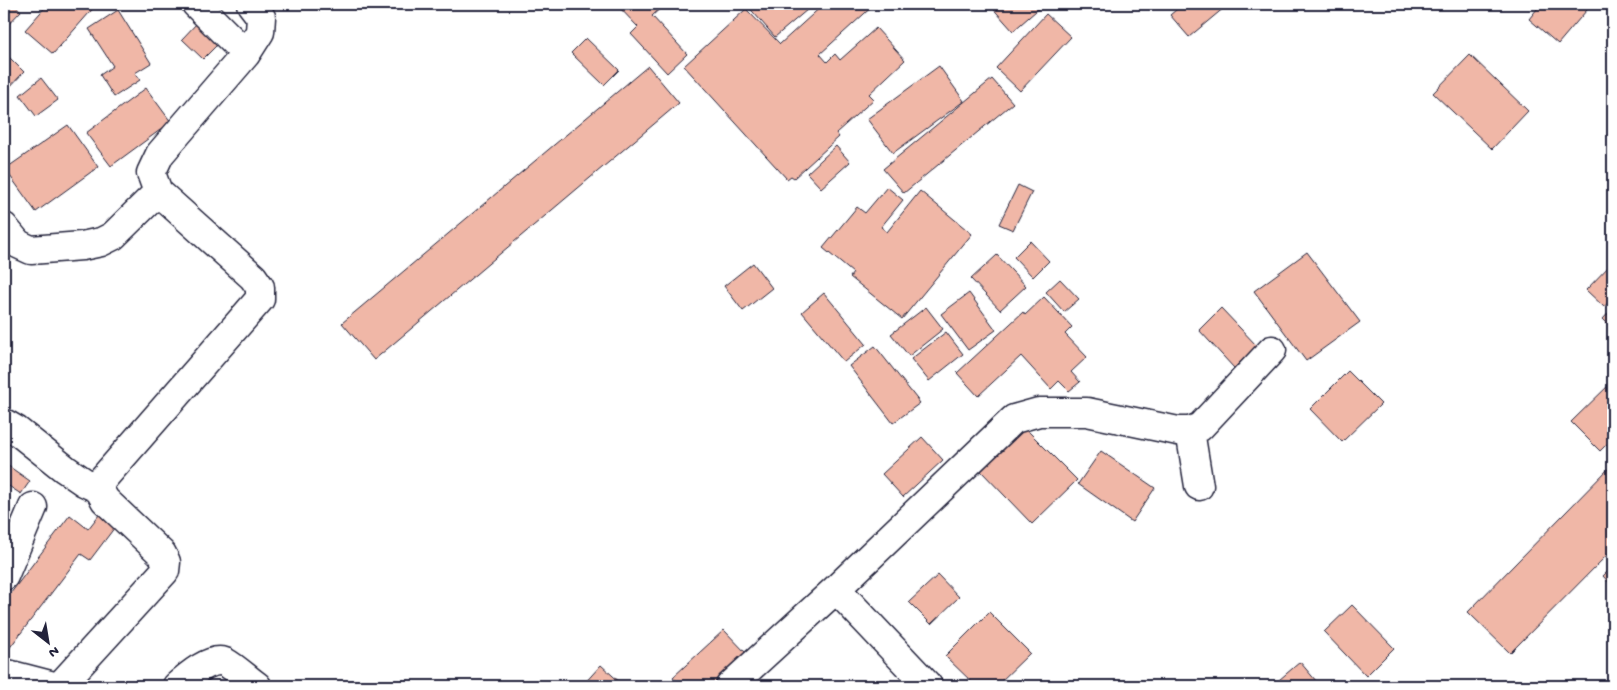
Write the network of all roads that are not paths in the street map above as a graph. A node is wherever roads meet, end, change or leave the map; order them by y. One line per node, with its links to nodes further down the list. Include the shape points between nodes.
1 (196, 4): 3 (street)
2 (251, 4): 3 (street, via 261,17 260,32)
3 (246, 54): 4 (street, via 160,154 151,173)
4 (158, 192): 5 (street, via 113,236 101,242 30,250 18,244); 10 (street, via 253,276 260,287 260,299 101,481)
5 (4, 227)
6 (1272, 350): 8 (street, via 1200,428)
7 (4, 424): 10 (street, via 78,478)
8 (1190, 431): 9 (street); 13 (street, via 1087,412 1039,412 1014,419)
9 (1199, 486)
10 (99, 489): 16 (street, via 105,500 162,554 166,562 165,571)
11 (33, 507): 12 (street)
12 (4, 576)
13 (836, 589): 19 (street); 20 (street)
14 (4, 673): 15 (street)
15 (54, 686)
16 (60, 686)
17 (177, 686): 18 (street, via 199,668 215,661 224,662)
18 (257, 686)
19 (730, 686)
20 (928, 686)

